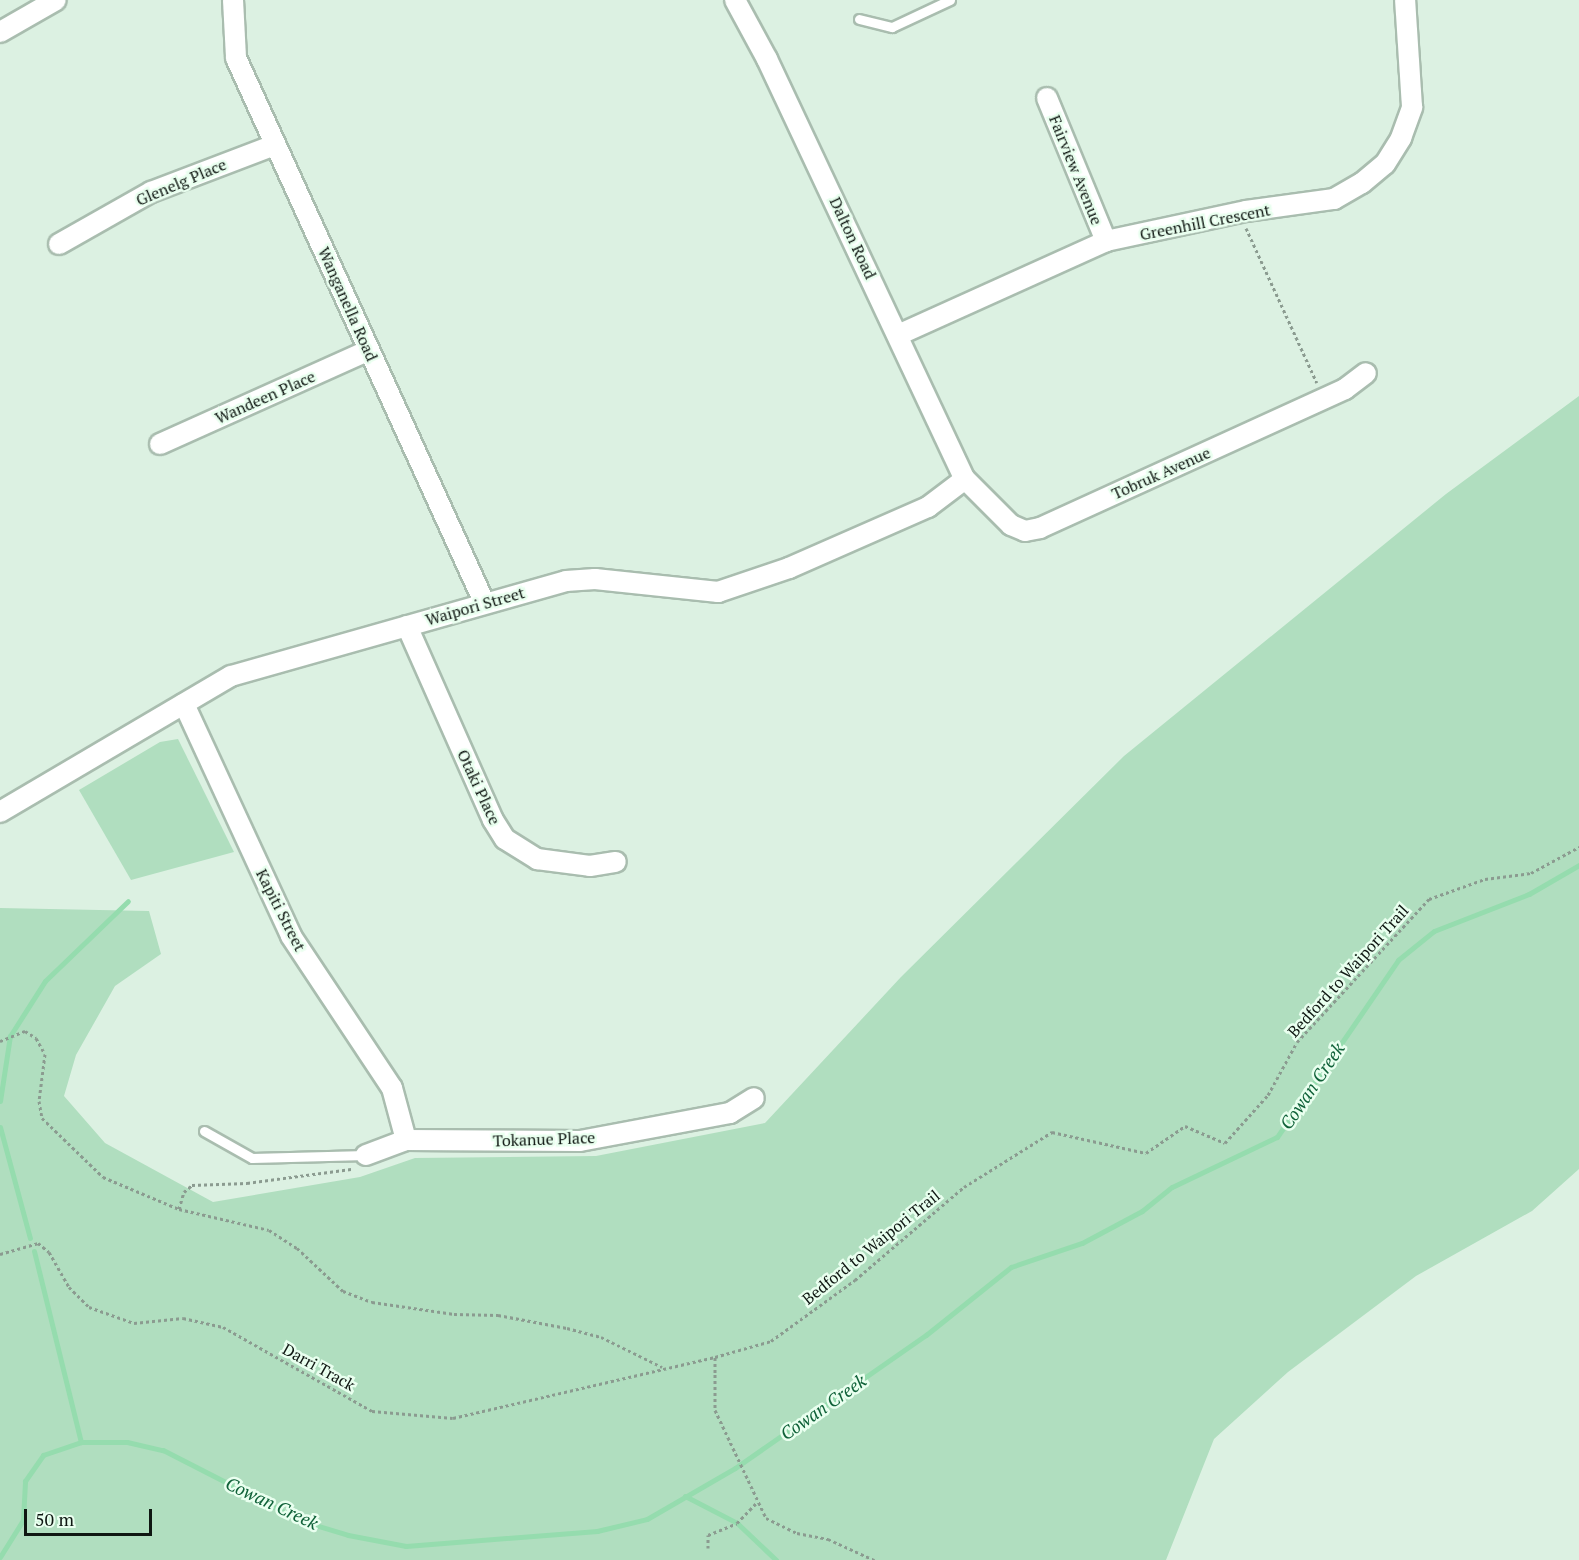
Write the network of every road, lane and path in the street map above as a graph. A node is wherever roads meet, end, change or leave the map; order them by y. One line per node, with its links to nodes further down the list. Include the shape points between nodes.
1 (56, 0): 7 (street)
2 (233, 0): 9 (street, Wanganella Road, via 236,58)
3 (735, 0): 13 (street, Dalton Road)
4 (950, 0): 6 (lane, via 892,27)
5 (1405, 0): 10 (street, Greenhill Crescent, via 1412,107 1401,138 1385,164 1334,199)
6 (859, 19)
7 (0, 32)
8 (1047, 98): 11 (street, Fairview Avenue)
9 (276, 145): 12 (street, Glenelg Place, via 151,192); 14 (street, Wanganella Road)
10 (1239, 212): 11 (street, Greenhill Crescent); 16 (path)
11 (1106, 241): 13 (street, Greenhill Crescent)
12 (59, 244)
13 (898, 335): 18 (street, Dalton Road)
14 (369, 350): 17 (street, Wandeen Place); 19 (street, Wanganella Road)
15 (1366, 373): 16 (street, Tobruk Avenue)
16 (1324, 399): 18 (street, Tobruk Avenue, via 1040,528 1025,531 1011,525)
17 (160, 444)
18 (965, 479): 19 (street, Waipori Street, via 928,507 789,568 718,592 596,579 566,580)
19 (484, 602): 20 (street, Waipori Street)
20 (407, 626): 21 (street, Waipori Street, via 231,676); 24 (street, Otaki Place, via 505,839 537,859 590,866)
21 (184, 704): 22 (street, Waipori Street); 28 (street, Kapiti Street, via 291,936 392,1088)
22 (0, 812)
23 (1579, 848): 32 (path, Bedford to Waipori Trail, via 1531,873 1485,879 1430,900 1297,1042 1268,1095 1225,1143 1185,1126 1146,1152 1052,1132 964,1187 855,1280 771,1341)
24 (616, 862)
25 (0, 1041): 30 (path, via 26,1031 36,1038 45,1054 39,1101 42,1118 103,1177)
26 (754, 1098): 28 (street, Tokanue Place, via 730,1113 580,1141)
27 (204, 1131): 29 (lane, via 252,1158)
28 (406, 1140): 29 (street, Tokanue Place)
29 (366, 1155): 30 (path, via 347,1172 192,1185 184,1192)
30 (179, 1209): 33 (path, via 269,1230 297,1248 343,1291 372,1302 454,1314 498,1315 567,1328 601,1337)
31 (0, 1254): 33 (path, Darri Track, via 38,1244 49,1252 69,1287 89,1307 134,1323 183,1318 223,1327 372,1411 453,1418)
32 (715, 1357): 33 (path, Bedford to Waipori Trail); 34 (path, via 715,1410)
33 (662, 1367)
34 (756, 1503): 35 (path, via 737,1523 708,1535); 36 (path, via 766,1518 797,1533 828,1539)
35 (708, 1548)
36 (873, 1560)

